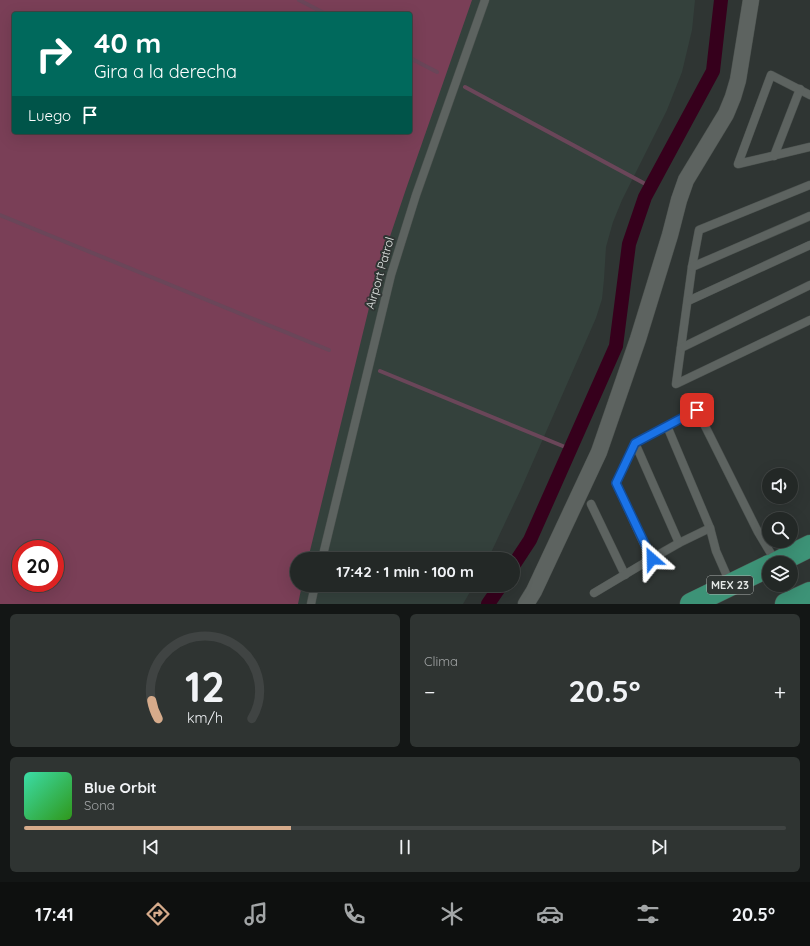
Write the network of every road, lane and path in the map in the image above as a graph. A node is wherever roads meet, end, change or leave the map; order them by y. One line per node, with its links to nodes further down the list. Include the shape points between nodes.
1 (485, 0): 21 (lane, Airport Patrol, via 416,195 391,276)
2 (751, 0): 32 (street, via 733,97 726,114 686,180 638,339 599,452)
3 (800, 89): 4 (lane); 6 (lane); 6 (lane, via 771,75 738,164)
4 (810, 95)
5 (810, 147): 6 (lane)
6 (774, 156)
7 (810, 185): 10 (lane, via 699,230)
8 (810, 216): 10 (lane)
9 (810, 245): 12 (lane)
10 (692, 267): 12 (lane)
11 (810, 285): 14 (lane)
12 (688, 302): 14 (lane)
13 (810, 320): 14 (lane, via 676,384)
14 (681, 348)
15 (667, 426): 16 (lane); 18 (lane); 22 (lane, via 697,410)
16 (635, 443): 19 (lane); 24 (lane, via 616,483)
17 (591, 504): 26 (lane)
18 (710, 528): 19 (lane); 27 (lane, via 716,551)
19 (680, 543): 24 (lane)
20 (809, 546): 23 (highway)
21 (324, 552)
22 (772, 556)
23 (790, 556)
24 (652, 559): 26 (lane)
25 (762, 570): 27 (highway, MEX 23)
26 (625, 575): 30 (lane)
27 (731, 585): 33 (highway, MEX 23)
28 (314, 592): 31 (lane)
29 (810, 593): 34 (highway)
30 (594, 594)
31 (311, 604)
32 (526, 604)
33 (691, 604)
34 (786, 604)

